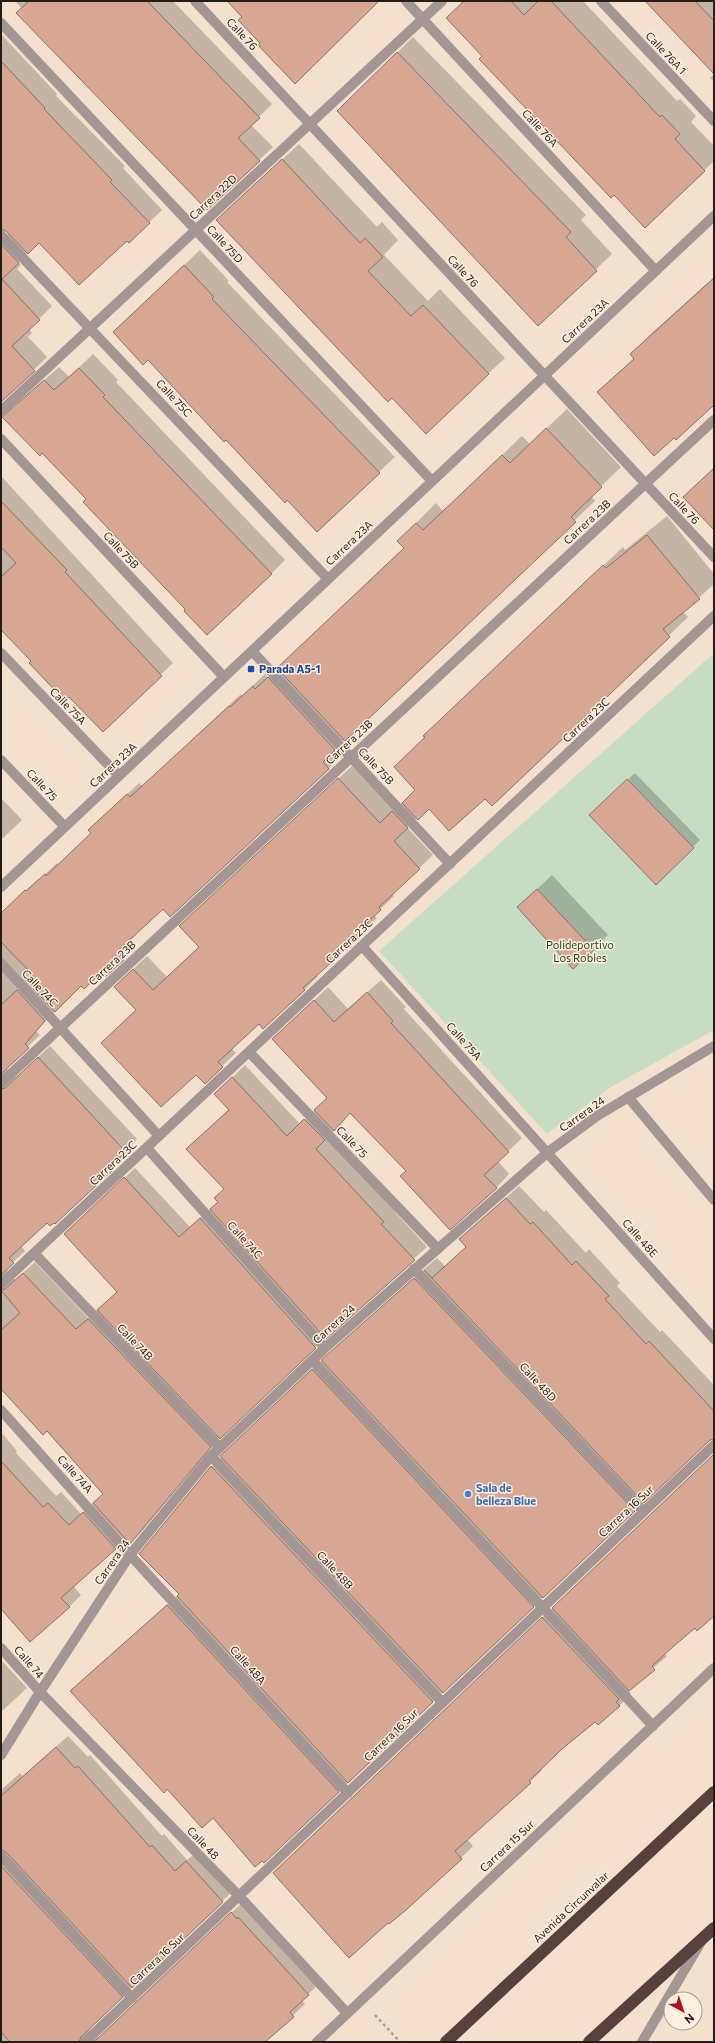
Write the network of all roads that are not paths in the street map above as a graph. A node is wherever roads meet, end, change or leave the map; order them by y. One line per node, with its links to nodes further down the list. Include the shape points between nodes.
1 (195, 1): 8 (street, Calle 76)
2 (406, 1): 5 (street, Calle 76A)
3 (442, 1): 5 (street, Carrera 22D)
4 (601, 1): 7 (street, Calle 76A 1)
5 (422, 19): 8 (street, Carrera 22D); 12 (street, Calle 76A)
6 (1, 23): 10 (street, Calle 75D)
7 (714, 121)
8 (309, 124): 10 (street, Carrera 22D); 14 (street, Calle 76)
9 (714, 216): 12 (street, Carrera 23A)
10 (196, 230): 13 (street, Carrera 22D); 18 (street, Calle 75D)
11 (1, 235): 13 (street, Calle 75C)
12 (656, 270): 14 (street, Carrera 23A)
13 (90, 328): 15 (street, Carrera 22D); 21 (street, Calle 75C)
14 (544, 376): 18 (street, Carrera 23A); 19 (street, Calle 76)
15 (1, 411)
16 (714, 420): 19 (street, Carrera 23B)
17 (1, 439): 25 (street, Calle 75B)
18 (432, 481): 21 (street, Carrera 23A)
19 (645, 484): 20 (street, Calle 76); 26 (street, Carrera 23B)
20 (714, 557)
21 (328, 579): 23 (street, Carrera 23A)
22 (714, 616): 30 (street, Carrera 23C)
23 (252, 651): 25 (street, Carrera 23A); 26 (street, Calle 75B)
24 (1, 653): 28 (street, Calle 75A)
25 (224, 677): 28 (street, Carrera 23A)
26 (352, 757): 30 (street, Calle 75B); 34 (street, Carrera 23B)
27 (1, 760): 29 (street, Calle 75)
28 (118, 776): 29 (street, Carrera 23A)
29 (65, 827): 31 (street, Carrera 23A)
30 (450, 864): 32 (street, Carrera 23C)
31 (1, 887)
32 (362, 946): 36 (street, Carrera 23C); 41 (street, Calle 75A)
33 (1, 963): 34 (street, Calle 74C)
34 (60, 1028): 37 (street, Carrera 23B); 39 (street, Calle 74C)
35 (714, 1046): 38 (street, Carrera 24)
36 (249, 1052): 39 (street, Carrera 23C); 43 (street, Calle 75)
37 (1, 1083)
38 (628, 1097): 41 (street, Carrera 24); 42 (street)
39 (158, 1136): 40 (street, Carrera 23C)
40 (146, 1148): 44 (street, Carrera 23C); 48 (street, Calle 74C)
41 (548, 1152): 43 (street, Carrera 24); 47 (street, Calle 48E)
42 (714, 1200)
43 (438, 1249): 45 (street, Carrera 24)
44 (34, 1253): 46 (street, Carrera 23C); 52 (street, Calle 74B)
45 (414, 1269): 48 (street, Carrera 24); 54 (street, Calle 48D)
46 (1, 1284)
47 (714, 1339)
48 (325, 1348): 49 (street, Carrera 24)
49 (312, 1360): 52 (street, Carrera 24); 56 (street)
50 (1, 1410): 55 (street, Calle 74A)
51 (714, 1445): 54 (street, Carrera 16 Sur)
52 (220, 1448): 53 (street, Carrera 24)
53 (211, 1456): 55 (street, Carrera 24); 60 (street, Calle 48B)
54 (643, 1511): 56 (street, Carrera 16 Sur)
55 (130, 1555): 59 (street, Carrera 24); 64 (street, Calle 48A)
56 (542, 1607): 60 (street, Carrera 16 Sur); 61 (street)
57 (1, 1648): 59 (street, Calle 74)
58 (714, 1668): 61 (street, Carrera 15 Sur)
59 (40, 1692): 62 (street, Carrera 24); 66 (street, Calle 48)
60 (442, 1702): 64 (street, Carrera 16 Sur)
61 (652, 1726): 70 (street, Carrera 15 Sur)
62 (1, 1755)
63 (714, 1792): 73 (highway, Avenida Circunvalar)
64 (348, 1793): 66 (street, Carrera 16 Sur)
65 (1, 1856): 69 (street)
66 (240, 1897): 69 (street, Carrera 16 Sur); 70 (street, Calle 48)
67 (714, 1928): 68 (highway)
68 (705, 1937): 74 (highway); 75 (street)
69 (132, 1998): 71 (street, Carrera 16 Sur)
70 (347, 2013): 72 (street, Carrera 15 Sur)
71 (85, 2042)
72 (317, 2042)
73 (446, 2042)
74 (589, 2042)
75 (642, 2042)

